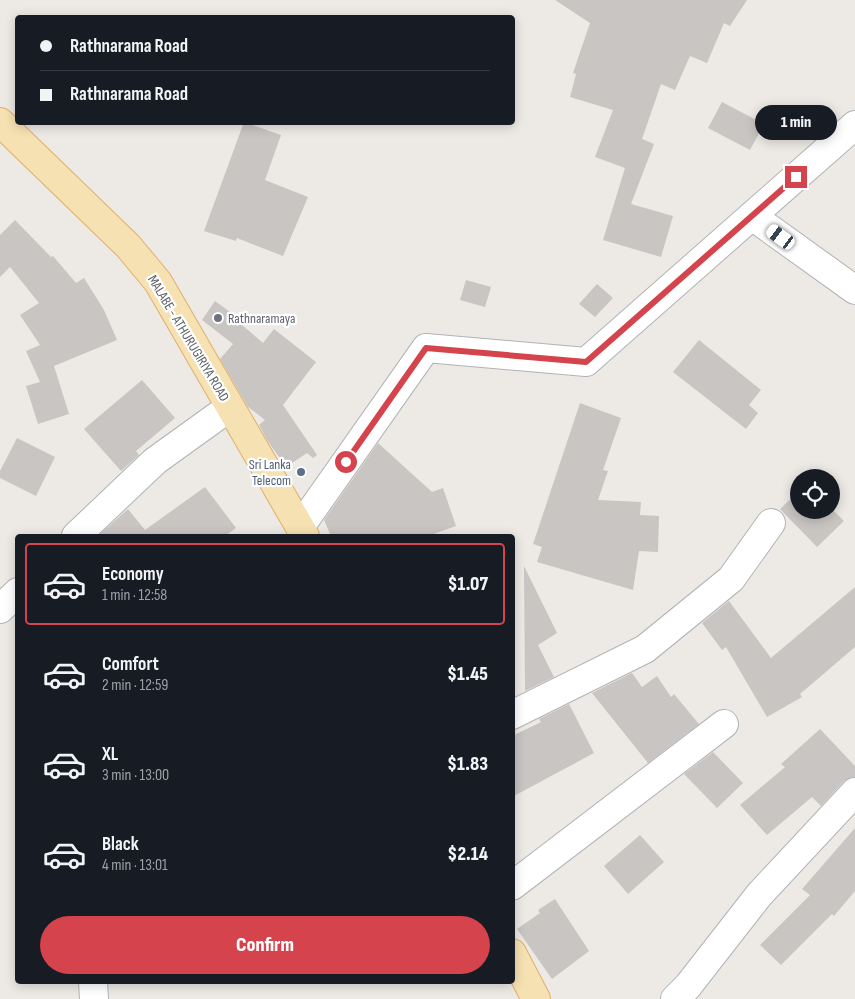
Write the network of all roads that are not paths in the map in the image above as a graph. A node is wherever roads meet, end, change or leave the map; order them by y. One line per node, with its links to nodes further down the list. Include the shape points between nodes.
1 (0, 122): 5 (main road, MALABE - ATHURUGIRIYA ROAD, via 128,246 158,282)
2 (855, 125): 3 (street)
3 (752, 216): 4 (street); 7 (street, via 586,362 426,348)
4 (855, 290)
5 (230, 407): 7 (main road, MALABE - ATHURUGIRIYA ROAD); 8 (street, via 155,461)
6 (771, 523): 11 (street, via 731,579 645,649)
7 (303, 532)
8 (78, 534)
9 (15, 595): 10 (street)
10 (0, 609)
11 (515, 714)
12 (724, 724): 14 (street)
13 (855, 792): 19 (street, via 759,895 688,986)
14 (515, 884)
15 (515, 958): 18 (main road)
16 (93, 984): 17 (street)
17 (94, 999)
18 (536, 999)
19 (674, 999)

